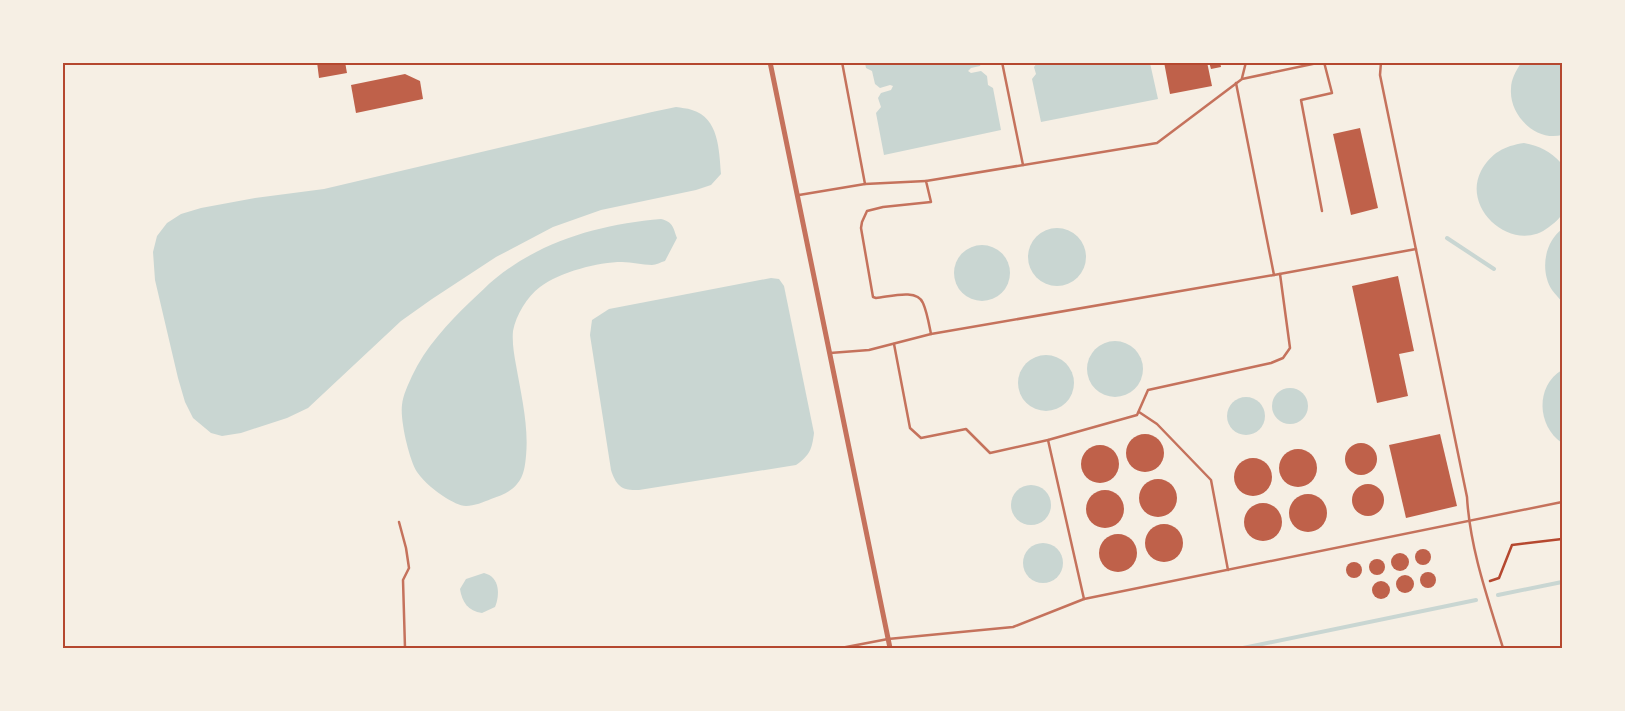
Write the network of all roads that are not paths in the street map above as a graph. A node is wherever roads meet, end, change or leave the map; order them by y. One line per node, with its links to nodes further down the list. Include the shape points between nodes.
1 (770, 62): 12 (street)
2 (842, 62): 11 (lane)
3 (1002, 62): 9 (lane)
4 (1246, 62): 7 (lane)
5 (1323, 62): 7 (lane); 13 (lane, via 1332,93 1301,100)
6 (1381, 62): 14 (lane, via 1380,75)
7 (1242, 79): 8 (lane)
8 (1236, 83): 9 (lane, via 1157,143); 16 (lane)
9 (1023, 165): 10 (lane)
10 (926, 181): 11 (lane); 17 (lane, via 932,202 867,211 861,228 873,297 913,294 920,297)
11 (865, 184): 12 (lane)
12 (797, 195): 19 (street)
13 (1322, 212)
14 (1416, 249): 15 (lane); 23 (lane, via 1467,497)
15 (1280, 274): 16 (lane); 20 (lane, via 1290,348 1283,358 1148,390)
16 (1274, 276): 17 (lane)
17 (931, 334): 18 (lane)
18 (894, 344): 19 (lane); 21 (lane, via 910,428 921,438 966,429 990,453)
19 (830, 353): 27 (street)
20 (1139, 412): 21 (lane); 25 (lane, via 1157,424 1211,480)
21 (1048, 440): 26 (lane)
22 (1562, 502): 23 (lane)
23 (1468, 521): 25 (lane); 33 (lane)
24 (399, 522): 29 (lane, via 408,568 403,580)
25 (1228, 570): 26 (lane)
26 (1084, 599): 27 (lane, via 1013,627)
27 (888, 639): 28 (lane); 32 (street)
28 (864, 644): 30 (lane); 31 (lane)
29 (405, 648)
30 (841, 648)
31 (864, 648)
32 (890, 648)
33 (1503, 648)

